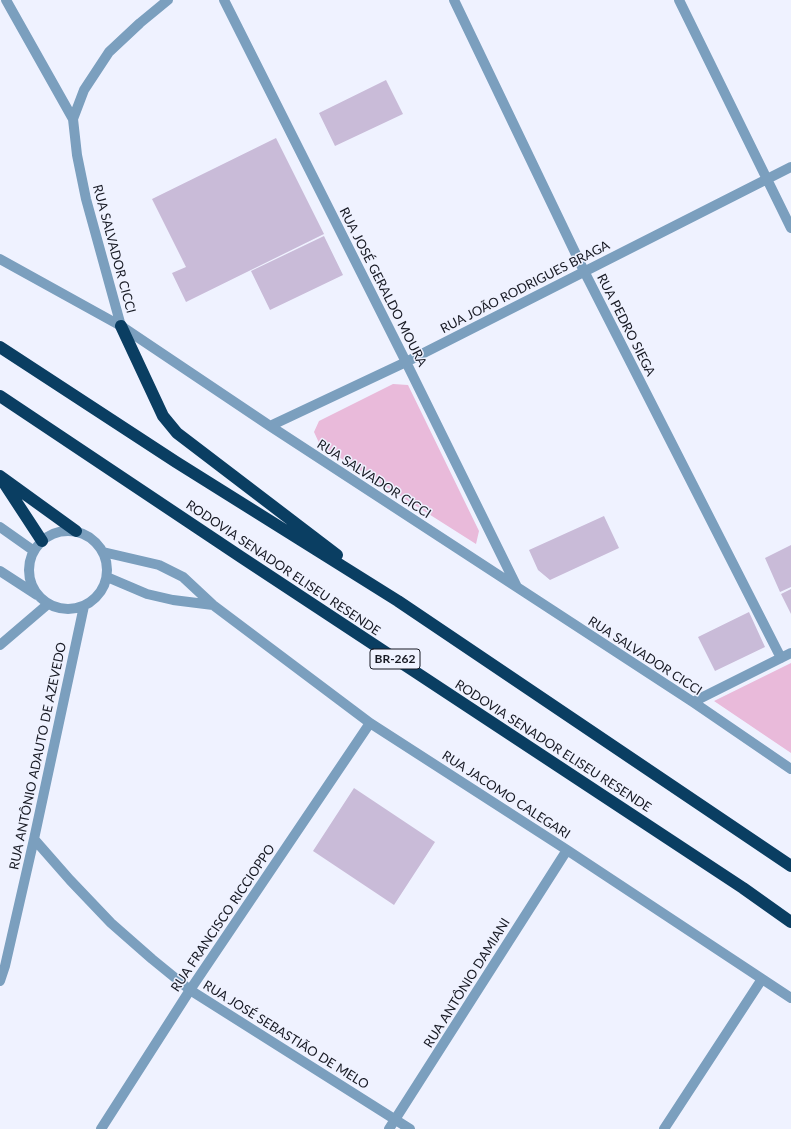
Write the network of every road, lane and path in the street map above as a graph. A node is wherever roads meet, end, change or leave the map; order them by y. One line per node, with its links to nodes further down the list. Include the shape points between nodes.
1 (6, 0): 6 (street, RUA SALVADOR CICCI)
2 (168, 0): 6 (street, RUA SALVADOR CICCI, via 109,52 84,90)
3 (224, 0): 14 (street, RUA JOSÉ GERALDO MOURA)
4 (454, 0): 11 (street, RUA PEDRO SIEGA)
5 (679, 0): 8 (street)
6 (73, 119): 12 (street, RUA SALVADOR CICCI, via 86,199)
7 (791, 167): 8 (street, RUA JOÃO RODRIGUES BRAGA)
8 (767, 178): 9 (street); 11 (street, RUA JOÃO RODRIGUES BRAGA)
9 (791, 228)
10 (0, 259): 12 (street)
11 (584, 271): 14 (street, RUA JOÃO RODRIGUES BRAGA); 33 (street, RUA PEDRO SIEGA)
12 (121, 326): 16 (street, RUA SALVADOR CICCI); 27 (highway, via 163,416 177,433)
13 (0, 347): 27 (highway, via 176,462)
14 (406, 362): 16 (street, RUA JOÃO RODRIGUES BRAGA); 25 (street, RUA JOSÉ GERALDO MOURA)
15 (0, 396): 40 (highway, RODOVIA SENADOR ELISEU RESENDE / BR-262)
16 (270, 426): 25 (street, RUA SALVADOR CICCI)
17 (0, 476): 19 (highway); 20 (highway)
18 (0, 527): 21 (street)
19 (76, 531): 20 (street, via 64,531); 22 (street, via 87,535)
20 (42, 540): 21 (street)
21 (34, 551): 26 (street, via 29,576)
22 (103, 552): 24 (street, via 107,564); 29 (street, RUA JACOMO CALEGARI, via 159,565 183,577)
23 (0, 571): 26 (street)
24 (106, 577): 29 (street, RUA JACOMO CALEGARI, via 147,594); 30 (street, via 102,589 94,600)
25 (517, 587): 34 (street, RUA SALVADOR CICCI)
26 (39, 596): 28 (street)
27 (398, 601): 39 (highway)
28 (48, 604): 30 (street, via 72,609); 31 (street)
29 (213, 605): 35 (street, RUA JACOMO CALEGARI)
30 (84, 606): 37 (street, RUA ANTÔNIO ADAUTO DE AZEVEDO)
31 (0, 645)
32 (791, 653): 33 (street)
33 (782, 658): 34 (street)
34 (693, 702): 36 (street, RUA SALVADOR CICCI)
35 (370, 723): 38 (street, RUA JACOMO CALEGARI); 44 (street, RUA FRANCISCO RICCIOPPO)
36 (791, 769)
37 (34, 839): 41 (street, RUA ANTÔNIO ADAUTO DE AZEVEDO); 44 (street, RUA JOSÉ SEBASTIÃO DE MELO, via 111,923)
38 (567, 850): 42 (street, RUA JACOMO CALEGARI); 46 (street, RUA ANTÔNIO DAMIANI)
39 (791, 866)
40 (791, 922)
41 (3, 963): 43 (street, RUA ANTÔNIO ADAUTO DE AZEVEDO)
42 (762, 979): 45 (street, RUA JACOMO CALEGARI); 50 (street)
43 (0, 982)
44 (190, 990): 46 (street, RUA JOSÉ SEBASTIÃO DE MELO); 47 (street, RUA FRANCISCO RICCIOPPO)
45 (791, 998)
46 (396, 1119): 48 (street, RUA ANTÔNIO DAMIANI); 49 (street, RUA JOSÉ SEBASTIÃO DE MELO)
47 (101, 1129)
48 (389, 1129)
49 (410, 1129)
50 (664, 1129)

